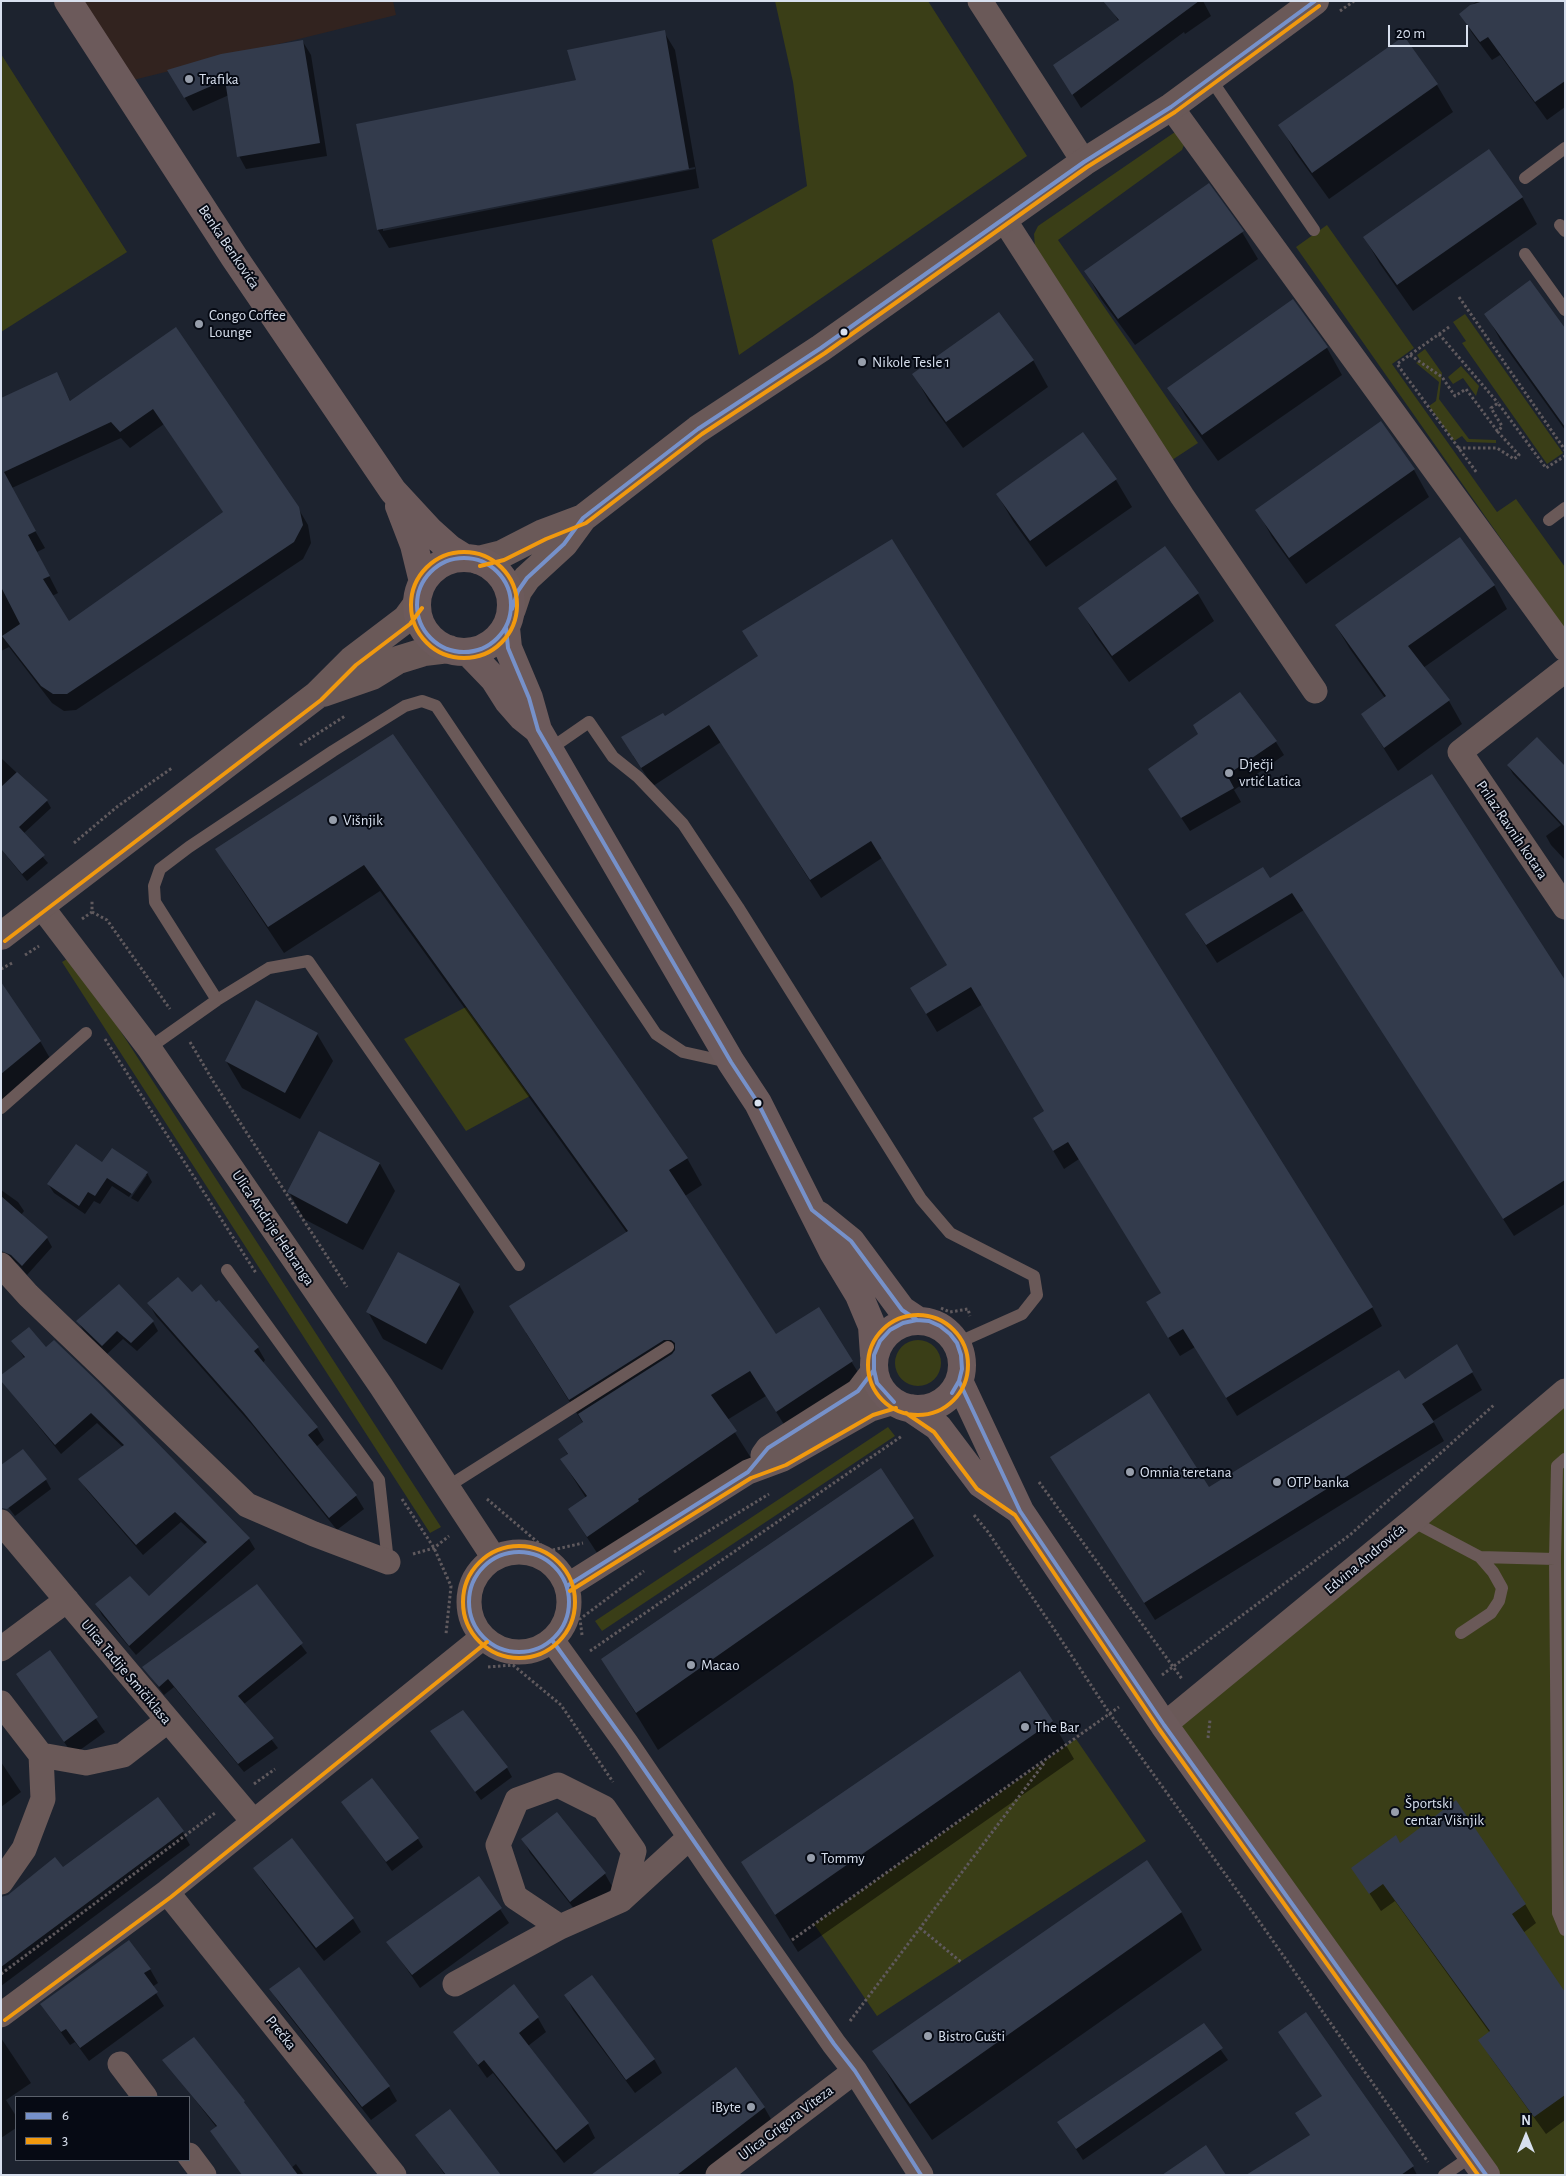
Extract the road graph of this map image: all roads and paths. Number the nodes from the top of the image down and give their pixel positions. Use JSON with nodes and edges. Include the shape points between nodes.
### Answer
{"nodes":[{"id":1,"x":68,"y":1,"type":"edge"},
{"id":2,"x":980,"y":1,"type":"edge"},
{"id":3,"x":1315,"y":1,"type":"edge"},
{"id":4,"x":1210,"y":78,"type":"junction"},
{"id":5,"x":1171,"y":107,"type":"junction"},
{"id":6,"x":1565,"y":148,"type":"edge"},
{"id":7,"x":1084,"y":162,"type":"junction"},
{"id":8,"x":1525,"y":178,"type":"dead end"},
{"id":9,"x":1003,"y":218,"type":"junction"},
{"id":10,"x":1314,"y":230,"type":"dead end"},
{"id":11,"x":1525,"y":254,"type":"dead end"},
{"id":12,"x":1459,"y":297,"type":"dead end"},
{"id":13,"x":1565,"y":310,"type":"edge"},
{"id":14,"x":1449,"y":327,"type":"dead end"},
{"id":15,"x":1439,"y":334,"type":"junction"},
{"id":16,"x":1410,"y":355,"type":"junction"},
{"id":17,"x":1498,"y":403,"type":"junction"},
{"id":18,"x":1498,"y":432,"type":"junction"},
{"id":19,"x":1458,"y":448,"type":"junction"},
{"id":20,"x":1565,"y":450,"type":"edge"},
{"id":21,"x":1565,"y":456,"type":"edge"},
{"id":22,"x":1477,"y":474,"type":"dead end"},
{"id":23,"x":393,"y":491,"type":"junction"},
{"id":24,"x":1565,"y":508,"type":"edge"},
{"id":25,"x":583,"y":518,"type":"junction"},
{"id":26,"x":1549,"y":520,"type":"dead end"},
{"id":27,"x":472,"y":559,"type":"junction"},
{"id":28,"x":420,"y":593,"type":"junction"},
{"id":29,"x":509,"y":618,"type":"junction"},
{"id":30,"x":1565,"y":649,"type":"edge"},
{"id":31,"x":459,"y":650,"type":"junction"},
{"id":32,"x":1565,"y":670,"type":"edge"},
{"id":33,"x":1314,"y":691,"type":"dead end"},
{"id":34,"x":317,"y":695,"type":"junction"},
{"id":35,"x":544,"y":740,"type":"junction"},
{"id":36,"x":40,"y":906,"type":"junction"},
{"id":37,"x":1565,"y":907,"type":"edge"},
{"id":38,"x":92,"y":912,"type":"dead end"},
{"id":39,"x":61,"y":933,"type":"junction"},
{"id":40,"x":1,"y":936,"type":"edge"},
{"id":41,"x":24,"y":956,"type":"dead end"},
{"id":42,"x":16,"y":960,"type":"dead end"},
{"id":43,"x":1,"y":969,"type":"edge"},
{"id":44,"x":217,"y":1000,"type":"junction"},
{"id":45,"x":181,"y":1026,"type":"junction"},
{"id":46,"x":86,"y":1033,"type":"dead end"},
{"id":47,"x":149,"y":1048,"type":"junction"},
{"id":48,"x":731,"y":1062,"type":"junction"},
{"id":49,"x":1,"y":1108,"type":"edge"},
{"id":50,"x":812,"y":1210,"type":"junction"},
{"id":51,"x":1,"y":1265,"type":"edge"},
{"id":52,"x":519,"y":1265,"type":"dead end"},
{"id":53,"x":226,"y":1270,"type":"dead end"},
{"id":54,"x":349,"y":1290,"type":"dead end"},
{"id":55,"x":968,"y":1310,"type":"dead end"},
{"id":56,"x":917,"y":1320,"type":"junction"},
{"id":57,"x":967,"y":1338,"type":"junction"},
{"id":58,"x":668,"y":1347,"type":"dead end"},
{"id":59,"x":874,"y":1362,"type":"junction"},
{"id":60,"x":959,"y":1381,"type":"junction"},
{"id":61,"x":1565,"y":1391,"type":"edge"},
{"id":62,"x":1495,"y":1404,"type":"dead end"},
{"id":63,"x":901,"y":1413,"type":"junction"},
{"id":64,"x":904,"y":1434,"type":"junction"},
{"id":65,"x":909,"y":1438,"type":"dead end"},
{"id":66,"x":1565,"y":1459,"type":"edge"},
{"id":67,"x":748,"y":1472,"type":"junction"},
{"id":68,"x":1039,"y":1482,"type":"dead end"},
{"id":69,"x":447,"y":1487,"type":"junction"},
{"id":70,"x":772,"y":1492,"type":"dead end"},
{"id":71,"x":479,"y":1499,"type":"dead end"},
{"id":72,"x":970,"y":1510,"type":"dead end"},
{"id":73,"x":1020,"y":1511,"type":"junction"},
{"id":74,"x":1412,"y":1521,"type":"junction"},
{"id":75,"x":1,"y":1522,"type":"edge"},
{"id":76,"x":584,"y":1543,"type":"dead end"},
{"id":77,"x":434,"y":1548,"type":"dead end"},
{"id":78,"x":670,"y":1555,"type":"dead end"},
{"id":79,"x":1480,"y":1557,"type":"junction"},
{"id":80,"x":494,"y":1558,"type":"junction"},
{"id":81,"x":1555,"y":1559,"type":"junction"},
{"id":82,"x":388,"y":1562,"type":"joint"},
{"id":83,"x":645,"y":1570,"type":"dead end"},
{"id":84,"x":567,"y":1586,"type":"junction"},
{"id":85,"x":67,"y":1600,"type":"junction"},
{"id":86,"x":1461,"y":1633,"type":"dead end"},
{"id":87,"x":446,"y":1635,"type":"dead end"},
{"id":88,"x":483,"y":1637,"type":"junction"},
{"id":89,"x":583,"y":1637,"type":"dead end"},
{"id":90,"x":552,"y":1640,"type":"junction"},
{"id":91,"x":1,"y":1649,"type":"edge"},
{"id":92,"x":585,"y":1654,"type":"dead end"},
{"id":93,"x":485,"y":1667,"type":"dead end"},
{"id":94,"x":1173,"y":1667,"type":"junction"},
{"id":95,"x":1141,"y":1691,"type":"junction"},
{"id":96,"x":1,"y":1703,"type":"edge"},
{"id":97,"x":1110,"y":1714,"type":"junction"},
{"id":98,"x":167,"y":1721,"type":"junction"},
{"id":99,"x":1164,"y":1725,"type":"junction"},
{"id":100,"x":40,"y":1755,"type":"junction"},
{"id":101,"x":1048,"y":1758,"type":"junction"},
{"id":102,"x":276,"y":1767,"type":"dead end"},
{"id":103,"x":616,"y":1786,"type":"dead end"},
{"id":104,"x":233,"y":1799,"type":"junction"},
{"id":105,"x":252,"y":1821,"type":"junction"},
{"id":106,"x":690,"y":1836,"type":"junction"},
{"id":107,"x":1,"y":1882,"type":"edge"},
{"id":108,"x":167,"y":1892,"type":"junction"},
{"id":109,"x":621,"y":1900,"type":"junction"},
{"id":110,"x":560,"y":1927,"type":"junction"},
{"id":111,"x":920,"y":1928,"type":"junction"},
{"id":112,"x":1565,"y":1930,"type":"edge"},
{"id":113,"x":772,"y":1955,"type":"junction"},
{"id":114,"x":961,"y":1962,"type":"dead end"},
{"id":115,"x":1,"y":1974,"type":"edge"},
{"id":116,"x":455,"y":1984,"type":"dead end"},
{"id":117,"x":1,"y":2015,"type":"edge"},
{"id":118,"x":834,"y":2044,"type":"junction"},
{"id":119,"x":120,"y":2064,"type":"dead end"},
{"id":120,"x":855,"y":2071,"type":"junction"},
{"id":121,"x":144,"y":2096,"type":"edge"},
{"id":122,"x":190,"y":2156,"type":"edge"},
{"id":123,"x":1479,"y":2165,"type":"edge"},
{"id":124,"x":1432,"y":2167,"type":"dead end"},
{"id":125,"x":204,"y":2175,"type":"edge"},
{"id":126,"x":394,"y":2175,"type":"edge"},
{"id":127,"x":718,"y":2175,"type":"edge"},
{"id":128,"x":921,"y":2175,"type":"edge"},
{"id":129,"x":1444,"y":2175,"type":"edge"}],
"edges":[{"from":1,"to":23,"type":"main road","name":"Benka Benkovića","via":[[234,257]]},
{"from":2,"to":7,"type":"street"},
{"from":3,"to":4,"type":"street"},
{"from":4,"to":5,"type":"street"},
{"from":4,"to":10,"type":"lane"},
{"from":5,"to":7,"type":"street"},
{"from":5,"to":30,"type":"street"},
{"from":6,"to":8,"type":"lane"},
{"from":7,"to":9,"type":"street"},
{"from":9,"to":25,"type":"street","via":[[821,348],[698,429]]},
{"from":9,"to":33,"type":"street","via":[[1182,496]]},
{"from":11,"to":13,"type":"lane"},
{"from":12,"to":20,"type":"path"},
{"from":14,"to":15,"type":"path"},
{"from":15,"to":16,"type":"path"},
{"from":15,"to":17,"type":"path"},
{"from":16,"to":18,"type":"path","via":[[1442,377],[1455,396],[1466,389]]},
{"from":16,"to":19,"type":"path","via":[[1397,364]]},
{"from":17,"to":18,"type":"path","via":[[1491,408],[1502,426]]},
{"from":17,"to":21,"type":"path","via":[[1546,468]]},
{"from":18,"to":19,"type":"path","via":[[1519,455],[1514,459],[1497,448]]},
{"from":19,"to":22,"type":"path"},
{"from":23,"to":27,"type":"main road","name":"Benka Benkovića","via":[[449,548]]},
{"from":23,"to":28,"type":"main road","name":"Benka Benkovića","via":[[414,545]]},
{"from":24,"to":26,"type":"lane"},
{"from":25,"to":27,"type":"street","via":[[543,533],[502,554]]},
{"from":25,"to":29,"type":"street","via":[[564,544],[527,578],[518,591]]},
{"from":27,"to":28,"type":"main road","via":[[444,562],[432,570]]},
{"from":27,"to":29,"type":"main road","via":[[493,567],[504,578],[509,589]]},
{"from":28,"to":31,"type":"main road","via":[[420,619],[426,632],[436,642]]},
{"from":28,"to":34,"type":"street","via":[[406,619],[352,660]]},
{"from":29,"to":31,"type":"main road","via":[[496,639],[484,647]]},
{"from":29,"to":35,"type":"main road","via":[[508,648]]},
{"from":31,"to":34,"type":"street","via":[[424,652],[398,660],[372,676]]},
{"from":31,"to":35,"type":"main road","via":[[494,679],[508,701]]},
{"from":32,"to":37,"type":"street","name":"Prilaz Ravnih kotara","via":[[1460,752]]},
{"from":34,"to":36,"type":"street"},
{"from":35,"to":48,"type":"main road"},
{"from":35,"to":57,"type":"lane","via":[[589,722],[613,757],[638,777],[684,824],[921,1199],[950,1233],[1034,1276],[1037,1295],[1022,1314]]},
{"from":36,"to":39,"type":"street","name":"Ulica Andrije Hebranga"},
{"from":36,"to":40,"type":"street"},
{"from":38,"to":45,"type":"path","via":[[107,920]]},
{"from":39,"to":41,"type":"path"},
{"from":39,"to":47,"type":"street","name":"Ulica Andrije Hebranga"},
{"from":42,"to":43,"type":"path"},
{"from":44,"to":45,"type":"lane"},
{"from":44,"to":48,"type":"lane","via":[[155,902],[154,886],[160,869],[333,751],[405,706],[422,700],[436,706],[656,1034],[684,1052]]},
{"from":44,"to":52,"type":"lane","via":[[268,968],[308,961]]},
{"from":45,"to":47,"type":"lane"},
{"from":45,"to":54,"type":"path","via":[[213,1081]]},
{"from":46,"to":49,"type":"lane"},
{"from":47,"to":69,"type":"street","name":"Ulica Andrije Hebranga"},
{"from":48,"to":50,"type":"main road","via":[[758,1103]]},
{"from":50,"to":56,"type":"main road","via":[[851,1241],[902,1310]]},
{"from":50,"to":59,"type":"main road","via":[[859,1295],[872,1326]]},
{"from":51,"to":82,"type":"street","via":[[28,1295],[247,1505]]},
{"from":53,"to":82,"type":"lane","via":[[380,1480]]},
{"from":55,"to":57,"type":"path"},
{"from":56,"to":57,"type":"main road"},
{"from":56,"to":59,"type":"main road","via":[[890,1330],[880,1341]]},
{"from":57,"to":60,"type":"main road","via":[[961,1355]]},
{"from":58,"to":69,"type":"lane"},
{"from":59,"to":63,"type":"main road","via":[[878,1383]]},
{"from":59,"to":67,"type":"street","via":[[858,1391],[768,1448]]},
{"from":60,"to":63,"type":"main road","via":[[952,1393],[935,1405]]},
{"from":60,"to":73,"type":"main road"},
{"from":61,"to":74,"type":"street","name":"Edvina Androvića"},
{"from":62,"to":94,"type":"path","via":[[1351,1534]]},
{"from":63,"to":64,"type":"path"},
{"from":63,"to":67,"type":"street","via":[[871,1409],[783,1459]]},
{"from":63,"to":73,"type":"main road","via":[[938,1427],[981,1484]]},
{"from":64,"to":65,"type":"path"},
{"from":64,"to":92,"type":"path"},
{"from":66,"to":81,"type":"lane","via":[[1557,1466]]},
{"from":67,"to":84,"type":"street"},
{"from":68,"to":94,"type":"path"},
{"from":69,"to":80,"type":"street","name":"Ulica Andrije Hebranga"},
{"from":70,"to":78,"type":"path"},
{"from":71,"to":76,"type":"path","via":[[489,1499],[548,1551]]},
{"from":72,"to":97,"type":"path"},
{"from":73,"to":95,"type":"main road"},
{"from":74,"to":79,"type":"lane"},
{"from":74,"to":99,"type":"street","name":"Edvina Androvića"},
{"from":75,"to":85,"type":"street","name":"Ulica Tadije Smičiklasa"},
{"from":77,"to":87,"type":"path","via":[[451,1586]]},
{"from":79,"to":81,"type":"lane"},
{"from":79,"to":86,"type":"lane","via":[[1494,1572],[1502,1588],[1499,1601],[1491,1613]]},
{"from":80,"to":84,"type":"street","via":[[522,1552],[537,1555],[550,1562]]},
{"from":80,"to":88,"type":"street","via":[[482,1568],[469,1595],[469,1610]]},
{"from":81,"to":112,"type":"lane","via":[[1558,1913]]},
{"from":83,"to":89,"type":"path","via":[[580,1619]]},
{"from":84,"to":90,"type":"street","via":[[567,1615]]},
{"from":85,"to":91,"type":"street"},
{"from":85,"to":98,"type":"street","name":"Ulica Tadije Smičiklasa"},
{"from":88,"to":90,"type":"street","via":[[509,1651],[524,1651]]},
{"from":88,"to":105,"type":"street"},
{"from":90,"to":106,"type":"street"},
{"from":93,"to":103,"type":"path","via":[[513,1665],[561,1705]]},
{"from":94,"to":95,"type":"path"},
{"from":95,"to":97,"type":"path"},
{"from":95,"to":99,"type":"main road"},
{"from":96,"to":100,"type":"street"},
{"from":97,"to":101,"type":"path"},
{"from":97,"to":124,"type":"path"},
{"from":98,"to":100,"type":"street","via":[[123,1755],[86,1763]]},
{"from":98,"to":104,"type":"street","name":"Ulica Tadije Smičiklasa"},
{"from":99,"to":123,"type":"main road"},
{"from":100,"to":107,"type":"street","via":[[43,1799],[24,1848]]},
{"from":101,"to":111,"type":"path"},
{"from":101,"to":113,"type":"path"},
{"from":102,"to":104,"type":"path"},
{"from":104,"to":105,"type":"street","name":"Ulica Tadije Smičiklasa"},
{"from":104,"to":115,"type":"path"},
{"from":105,"to":108,"type":"street"},
{"from":106,"to":109,"type":"street"},
{"from":106,"to":113,"type":"street"},
{"from":108,"to":117,"type":"street"},
{"from":108,"to":126,"type":"street","name":"Prečka"},
{"from":109,"to":110,"type":"street"},
{"from":109,"to":110,"type":"street","via":[[634,1851],[604,1808],[558,1785],[517,1800],[498,1845],[501,1854],[516,1897]]},
{"from":110,"to":116,"type":"street"},
{"from":111,"to":114,"type":"path"},
{"from":111,"to":118,"type":"path"},
{"from":113,"to":118,"type":"street"},
{"from":118,"to":120,"type":"street"},
{"from":119,"to":121,"type":"street"},
{"from":120,"to":127,"type":"street","name":"Ulica Grigora Viteza"},
{"from":120,"to":128,"type":"street"},
{"from":122,"to":125,"type":"street"},
{"from":123,"to":129,"type":"lane"}]}
